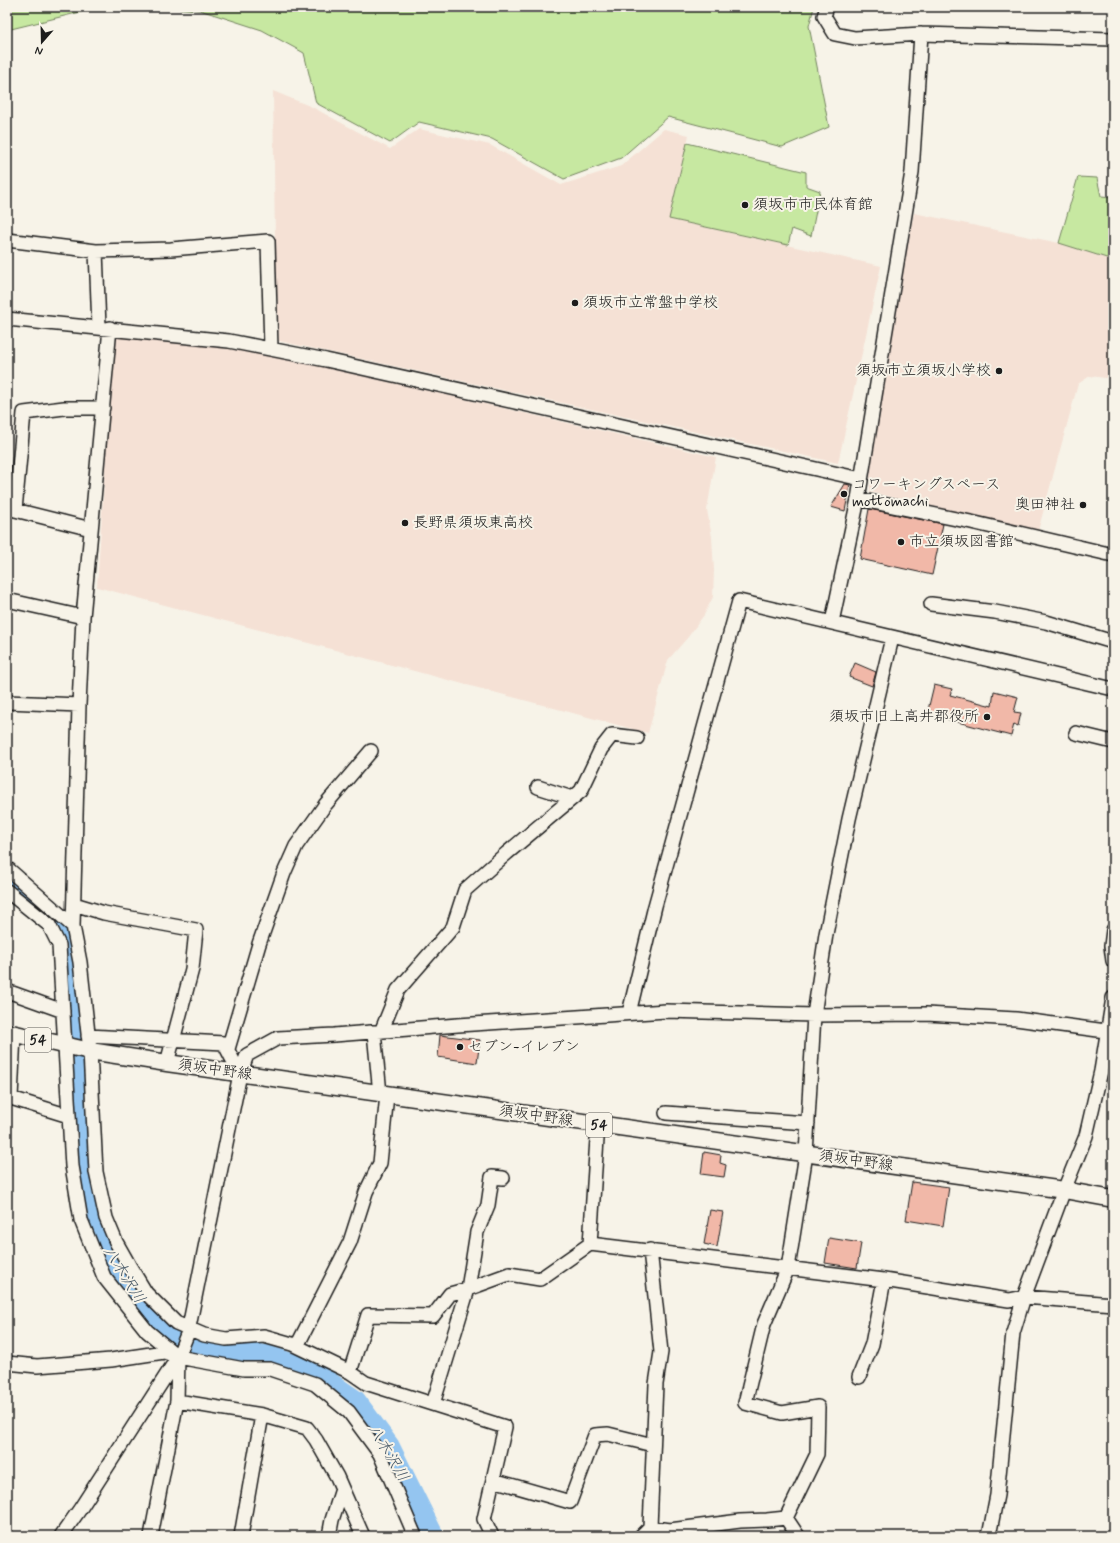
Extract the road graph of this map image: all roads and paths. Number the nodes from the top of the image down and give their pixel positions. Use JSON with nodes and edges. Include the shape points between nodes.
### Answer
{"nodes":[{"id":1,"x":827,"y":7,"type":"edge"},
{"id":2,"x":921,"y":34,"type":"junction"},
{"id":3,"x":1113,"y":38,"type":"edge"},
{"id":4,"x":7,"y":240,"type":"edge"},
{"id":5,"x":96,"y":251,"type":"junction"},
{"id":6,"x":7,"y":319,"type":"edge"},
{"id":7,"x":105,"y":328,"type":"junction"},
{"id":8,"x":271,"y":349,"type":"junction"},
{"id":9,"x":103,"y":408,"type":"junction"},
{"id":10,"x":861,"y":479,"type":"junction"},
{"id":11,"x":858,"y":499,"type":"junction"},
{"id":12,"x":11,"y":509,"type":"edge"},
{"id":13,"x":91,"y":529,"type":"junction"},
{"id":14,"x":1113,"y":555,"type":"edge"},
{"id":15,"x":7,"y":600,"type":"edge"},
{"id":16,"x":931,"y":604,"type":"dead end"},
{"id":17,"x":83,"y":617,"type":"junction"},
{"id":18,"x":832,"y":622,"type":"junction"},
{"id":19,"x":892,"y":638,"type":"junction"},
{"id":20,"x":1113,"y":642,"type":"edge"},
{"id":21,"x":1113,"y":689,"type":"edge"},
{"id":22,"x":7,"y":702,"type":"edge"},
{"id":23,"x":79,"y":705,"type":"junction"},
{"id":24,"x":1076,"y":734,"type":"dead end"},
{"id":25,"x":637,"y":738,"type":"dead end"},
{"id":26,"x":1113,"y":742,"type":"edge"},
{"id":27,"x":371,"y":751,"type":"dead end"},
{"id":28,"x":538,"y":787,"type":"dead end"},
{"id":29,"x":572,"y":798,"type":"junction"},
{"id":30,"x":7,"y":868,"type":"edge"},
{"id":31,"x":7,"y":891,"type":"edge"},
{"id":32,"x":74,"y":904,"type":"junction"},
{"id":33,"x":73,"y":926,"type":"junction"},
{"id":34,"x":1113,"y":930,"type":"edge"},
{"id":35,"x":1113,"y":961,"type":"edge"},
{"id":36,"x":7,"y":991,"type":"edge"},
{"id":37,"x":1113,"y":998,"type":"edge"},
{"id":38,"x":63,"y":1011,"type":"junction"},
{"id":39,"x":629,"y":1012,"type":"junction"},
{"id":40,"x":814,"y":1015,"type":"junction"},
{"id":41,"x":378,"y":1032,"type":"junction"},
{"id":42,"x":1110,"y":1032,"type":"edge"},
{"id":43,"x":10,"y":1033,"type":"edge"},
{"id":44,"x":173,"y":1041,"type":"junction"},
{"id":45,"x":67,"y":1046,"type":"junction"},
{"id":46,"x":88,"y":1046,"type":"junction"},
{"id":47,"x":228,"y":1049,"type":"junction"},
{"id":48,"x":168,"y":1063,"type":"junction"},
{"id":49,"x":240,"y":1074,"type":"junction"},
{"id":50,"x":384,"y":1094,"type":"junction"},
{"id":51,"x":9,"y":1098,"type":"edge"},
{"id":52,"x":666,"y":1114,"type":"dead end"},
{"id":53,"x":69,"y":1116,"type":"junction"},
{"id":54,"x":808,"y":1123,"type":"junction"},
{"id":55,"x":598,"y":1124,"type":"junction"},
{"id":56,"x":806,"y":1154,"type":"junction"},
{"id":57,"x":503,"y":1178,"type":"dead end"},
{"id":58,"x":1064,"y":1190,"type":"junction"},
{"id":59,"x":1113,"y":1200,"type":"edge"},
{"id":60,"x":590,"y":1244,"type":"junction"},
{"id":61,"x":650,"y":1250,"type":"junction"},
{"id":62,"x":788,"y":1268,"type":"junction"},
{"id":63,"x":884,"y":1280,"type":"junction"},
{"id":64,"x":468,"y":1289,"type":"junction"},
{"id":65,"x":1024,"y":1297,"type":"junction"},
{"id":66,"x":1113,"y":1304,"type":"edge"},
{"id":67,"x":188,"y":1330,"type":"junction"},
{"id":68,"x":297,"y":1346,"type":"junction"},
{"id":69,"x":179,"y":1354,"type":"junction"},
{"id":70,"x":7,"y":1363,"type":"edge"},
{"id":71,"x":350,"y":1372,"type":"junction"},
{"id":72,"x":859,"y":1377,"type":"dead end"},
{"id":73,"x":177,"y":1401,"type":"junction"},
{"id":74,"x":434,"y":1404,"type":"junction"},
{"id":75,"x":262,"y":1415,"type":"junction"},
{"id":76,"x":653,"y":1445,"type":"junction"},
{"id":77,"x":493,"y":1480,"type":"junction"},
{"id":78,"x":342,"y":1488,"type":"junction"},
{"id":79,"x":786,"y":1518,"type":"junction"},
{"id":80,"x":645,"y":1532,"type":"edge"},
{"id":81,"x":61,"y":1536,"type":"edge"},
{"id":82,"x":151,"y":1536,"type":"edge"},
{"id":83,"x":241,"y":1536,"type":"edge"},
{"id":84,"x":329,"y":1536,"type":"edge"},
{"id":85,"x":363,"y":1536,"type":"edge"},
{"id":86,"x":415,"y":1536,"type":"edge"},
{"id":87,"x":492,"y":1536,"type":"edge"},
{"id":88,"x":798,"y":1536,"type":"edge"},
{"id":89,"x":989,"y":1536,"type":"edge"}],
"edges":[{"from":1,"to":2,"type":"street","via":[[824,16],[835,34],[855,38]]},
{"from":2,"to":3,"type":"street"},
{"from":2,"to":10,"type":"street","via":[[912,172]]},
{"from":4,"to":5,"type":"street"},
{"from":5,"to":7,"type":"street"},
{"from":5,"to":8,"type":"street","via":[[268,242]]},
{"from":6,"to":7,"type":"street"},
{"from":7,"to":8,"type":"street","via":[[229,340]]},
{"from":7,"to":9,"type":"street"},
{"from":8,"to":10,"type":"street"},
{"from":9,"to":12,"type":"street","via":[[64,408],[24,413]]},
{"from":9,"to":13,"type":"street"},
{"from":10,"to":11,"type":"street"},
{"from":11,"to":14,"type":"street"},
{"from":11,"to":18,"type":"street"},
{"from":12,"to":13,"type":"street"},
{"from":13,"to":17,"type":"street"},
{"from":15,"to":17,"type":"street"},
{"from":16,"to":20,"type":"street","via":[[1046,622]]},
{"from":17,"to":23,"type":"street"},
{"from":18,"to":19,"type":"street"},
{"from":18,"to":39,"type":"street","via":[[739,601],[655,906]]},
{"from":19,"to":21,"type":"street"},
{"from":19,"to":40,"type":"street","via":[[849,819],[826,934]]},
{"from":22,"to":23,"type":"street"},
{"from":23,"to":32,"type":"street"},
{"from":24,"to":26,"type":"street"},
{"from":25,"to":29,"type":"street","via":[[612,735],[601,749],[581,791]]},
{"from":27,"to":47,"type":"street","via":[[325,805],[296,846],[259,944]]},
{"from":28,"to":29,"type":"street"},
{"from":29,"to":41,"type":"street","via":[[465,890],[452,927],[398,990]]},
{"from":30,"to":33,"type":"street"},
{"from":31,"to":38,"type":"street","via":[[49,925],[59,945]]},
{"from":32,"to":33,"type":"street"},
{"from":32,"to":44,"type":"street","via":[[104,913],[196,930],[192,969]]},
{"from":33,"to":46,"type":"street","via":[[80,962]]},
{"from":34,"to":35,"type":"street"},
{"from":36,"to":38,"type":"street"},
{"from":37,"to":42,"type":"street"},
{"from":38,"to":45,"type":"street"},
{"from":39,"to":40,"type":"street"},
{"from":39,"to":41,"type":"street"},
{"from":40,"to":42,"type":"street","via":[[934,1014],[1016,1019]]},
{"from":40,"to":54,"type":"street"},
{"from":41,"to":49,"type":"street","via":[[278,1038],[247,1055]]},
{"from":41,"to":50,"type":"street"},
{"from":42,"to":58,"type":"street","via":[[1086,1136]]},
{"from":43,"to":45,"type":"main road","name":"須坂中野線","number":"54"},
{"from":43,"to":51,"type":"street"},
{"from":44,"to":46,"type":"street"},
{"from":44,"to":47,"type":"street","via":[[224,1043]]},
{"from":44,"to":48,"type":"street"},
{"from":45,"to":46,"type":"main road","name":"須坂中野線","number":"54"},
{"from":45,"to":53,"type":"street"},
{"from":46,"to":48,"type":"main road","name":"須坂中野線","number":"54"},
{"from":46,"to":67,"type":"street","via":[[96,1172],[106,1218],[128,1265],[146,1293],[176,1323]]},
{"from":47,"to":49,"type":"street"},
{"from":48,"to":49,"type":"main road","name":"須坂中野線","number":"54"},
{"from":49,"to":50,"type":"main road","name":"須坂中野線","number":"54"},
{"from":49,"to":67,"type":"street"},
{"from":50,"to":55,"type":"main road","name":"須坂中野線","number":"54"},
{"from":50,"to":68,"type":"street","via":[[380,1163],[366,1192],[350,1242]]},
{"from":51,"to":53,"type":"street"},
{"from":52,"to":54,"type":"street"},
{"from":53,"to":69,"type":"street","via":[[72,1166],[81,1220],[104,1277],[147,1331]]},
{"from":54,"to":56,"type":"street"},
{"from":55,"to":56,"type":"main road","name":"須坂中野線","number":"54"},
{"from":55,"to":60,"type":"street"},
{"from":56,"to":58,"type":"main road","name":"須坂中野線","number":"54"},
{"from":56,"to":62,"type":"street"},
{"from":57,"to":64,"type":"street","via":[[492,1177],[488,1205],[477,1232]]},
{"from":58,"to":59,"type":"main road","name":"須坂中野線","number":"54"},
{"from":58,"to":65,"type":"street"},
{"from":60,"to":61,"type":"street"},
{"from":60,"to":64,"type":"street","via":[[540,1279],[509,1274]]},
{"from":61,"to":62,"type":"street"},
{"from":61,"to":76,"type":"street","via":[[661,1352],[656,1384]]},
{"from":62,"to":63,"type":"street"},
{"from":62,"to":79,"type":"street","via":[[764,1324],[745,1403],[782,1413],[818,1407],[817,1454]]},
{"from":63,"to":65,"type":"street","via":[[1009,1300]]},
{"from":63,"to":72,"type":"street","via":[[872,1344]]},
{"from":64,"to":71,"type":"street","via":[[450,1294],[433,1316],[368,1315]]},
{"from":64,"to":74,"type":"street"},
{"from":65,"to":66,"type":"street"},
{"from":65,"to":89,"type":"street","via":[[1014,1334],[997,1495]]},
{"from":67,"to":68,"type":"street","via":[[226,1339],[264,1336]]},
{"from":67,"to":69,"type":"street"},
{"from":68,"to":71,"type":"street"},
{"from":69,"to":70,"type":"street","via":[[164,1352],[111,1360],[38,1366]]},
{"from":69,"to":73,"type":"street"},
{"from":69,"to":81,"type":"street"},
{"from":69,"to":86,"type":"street","via":[[244,1369],[270,1369],[315,1384],[349,1412],[380,1454]]},
{"from":71,"to":74,"type":"street","via":[[366,1383]]},
{"from":73,"to":75,"type":"street"},
{"from":73,"to":82,"type":"street"},
{"from":74,"to":77,"type":"street","via":[[505,1427]]},
{"from":75,"to":78,"type":"street","via":[[307,1428]]},
{"from":75,"to":83,"type":"street"},
{"from":76,"to":77,"type":"street","via":[[608,1434],[595,1435],[570,1502]]},
{"from":76,"to":80,"type":"street"},
{"from":77,"to":87,"type":"street","via":[[484,1519]]},
{"from":78,"to":84,"type":"street"},
{"from":78,"to":85,"type":"street"},
{"from":79,"to":80,"type":"street"},
{"from":79,"to":88,"type":"street"}]}
